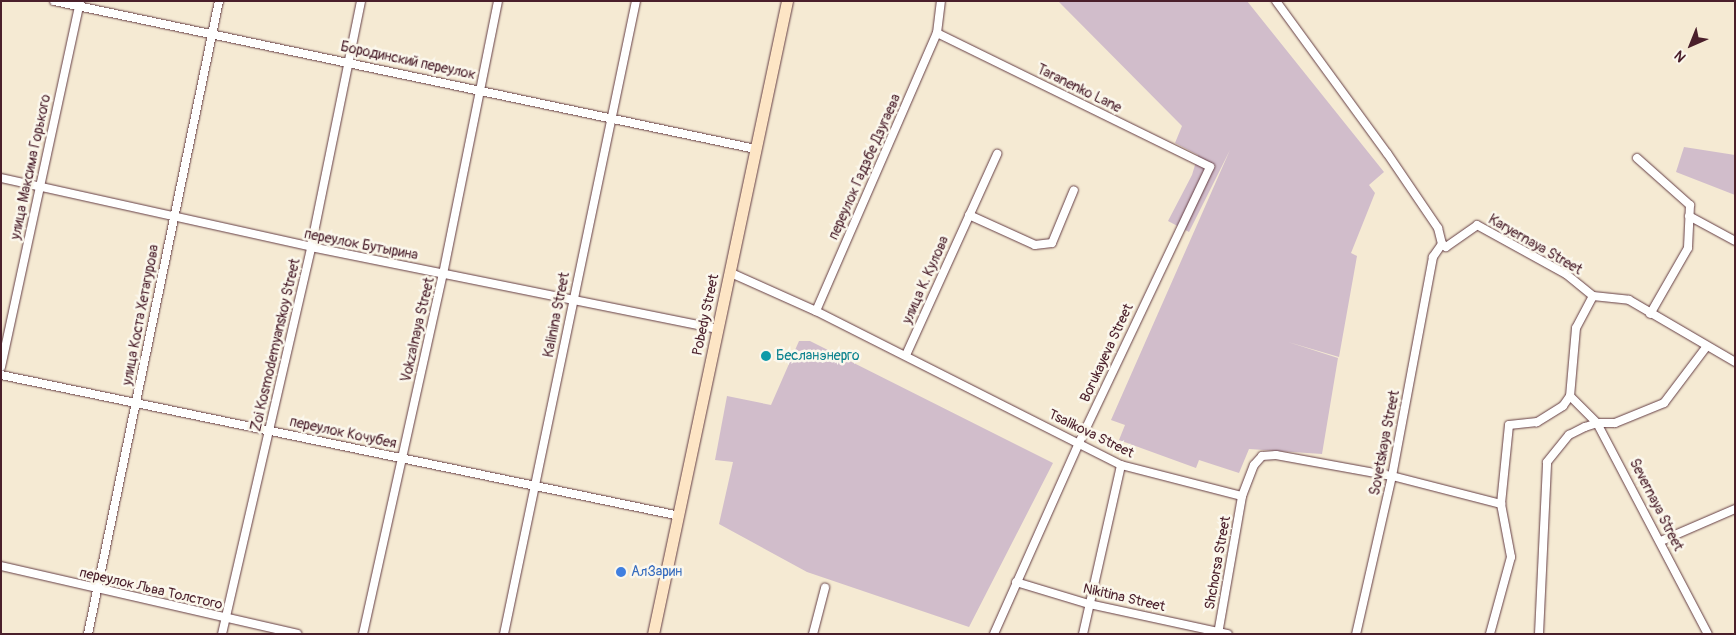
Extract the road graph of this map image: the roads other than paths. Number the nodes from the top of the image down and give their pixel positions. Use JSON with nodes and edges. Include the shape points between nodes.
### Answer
{"nodes":[{"id":1,"x":54,"y":1,"type":"edge"},
{"id":2,"x":219,"y":1,"type":"edge"},
{"id":3,"x":361,"y":1,"type":"edge"},
{"id":4,"x":498,"y":1,"type":"edge"},
{"id":5,"x":636,"y":1,"type":"edge"},
{"id":6,"x":787,"y":1,"type":"edge"},
{"id":7,"x":941,"y":1,"type":"edge"},
{"id":8,"x":1276,"y":1,"type":"edge"},
{"id":9,"x":80,"y":4,"type":"edge"},
{"id":10,"x":212,"y":33,"type":"junction"},
{"id":11,"x":937,"y":33,"type":"junction"},
{"id":12,"x":346,"y":61,"type":"junction"},
{"id":13,"x":480,"y":89,"type":"junction"},
{"id":14,"x":609,"y":118,"type":"junction"},
{"id":15,"x":756,"y":149,"type":"junction"},
{"id":16,"x":997,"y":154,"type":"dead end"},
{"id":17,"x":1637,"y":158,"type":"dead end"},
{"id":18,"x":1210,"y":167,"type":"joint"},
{"id":19,"x":1,"y":178,"type":"edge"},
{"id":20,"x":38,"y":187,"type":"junction"},
{"id":21,"x":1074,"y":190,"type":"dead end"},
{"id":22,"x":970,"y":215,"type":"junction"},
{"id":23,"x":1689,"y":216,"type":"junction"},
{"id":24,"x":173,"y":218,"type":"junction"},
{"id":25,"x":1735,"y":241,"type":"edge"},
{"id":26,"x":1442,"y":244,"type":"junction"},
{"id":27,"x":310,"y":248,"type":"junction"},
{"id":28,"x":731,"y":273,"type":"junction"},
{"id":29,"x":443,"y":274,"type":"junction"},
{"id":30,"x":1593,"y":296,"type":"junction"},
{"id":31,"x":572,"y":299,"type":"junction"},
{"id":32,"x":816,"y":311,"type":"junction"},
{"id":33,"x":1650,"y":314,"type":"junction"},
{"id":34,"x":718,"y":329,"type":"junction"},
{"id":35,"x":1707,"y":346,"type":"junction"},
{"id":36,"x":906,"y":355,"type":"junction"},
{"id":37,"x":1735,"y":362,"type":"edge"},
{"id":38,"x":1,"y":367,"type":"edge"},
{"id":39,"x":1,"y":375,"type":"edge"},
{"id":40,"x":1570,"y":396,"type":"junction"},
{"id":41,"x":137,"y":404,"type":"junction"},
{"id":42,"x":1597,"y":423,"type":"junction"},
{"id":43,"x":269,"y":430,"type":"junction"},
{"id":44,"x":1079,"y":443,"type":"junction"},
{"id":45,"x":402,"y":458,"type":"junction"},
{"id":46,"x":1121,"y":465,"type":"junction"},
{"id":47,"x":1392,"y":476,"type":"junction"},
{"id":48,"x":537,"y":484,"type":"junction"},
{"id":49,"x":1242,"y":496,"type":"junction"},
{"id":50,"x":1502,"y":504,"type":"junction"},
{"id":51,"x":1735,"y":509,"type":"edge"},
{"id":52,"x":680,"y":516,"type":"junction"},
{"id":53,"x":1660,"y":541,"type":"junction"},
{"id":54,"x":1,"y":566,"type":"edge"},
{"id":55,"x":1016,"y":582,"type":"junction"},
{"id":56,"x":825,"y":588,"type":"dead end"},
{"id":57,"x":99,"y":590,"type":"junction"},
{"id":58,"x":1090,"y":604,"type":"junction"},
{"id":59,"x":226,"y":618,"type":"junction"},
{"id":60,"x":1218,"y":633,"type":"edge"},
{"id":61,"x":88,"y":634,"type":"edge"},
{"id":62,"x":222,"y":634,"type":"edge"},
{"id":63,"x":297,"y":634,"type":"edge"},
{"id":64,"x":363,"y":634,"type":"edge"},
{"id":65,"x":504,"y":634,"type":"edge"},
{"id":66,"x":653,"y":634,"type":"edge"},
{"id":67,"x":813,"y":634,"type":"edge"},
{"id":68,"x":994,"y":634,"type":"edge"},
{"id":69,"x":1083,"y":634,"type":"edge"},
{"id":70,"x":1228,"y":634,"type":"edge"},
{"id":71,"x":1356,"y":634,"type":"edge"},
{"id":72,"x":1490,"y":634,"type":"edge"},
{"id":73,"x":1539,"y":634,"type":"edge"},
{"id":74,"x":1708,"y":634,"type":"edge"}],
"edges":[{"from":1,"to":9,"type":"street","name":"Бородинский переулок"},
{"from":2,"to":10,"type":"street","name":"улица Коста Хетагурова"},
{"from":3,"to":12,"type":"street","name":"Zoi Kosmodemyanskoy Street"},
{"from":4,"to":13,"type":"street","name":"Vokzalnaya Street"},
{"from":5,"to":14,"type":"street","name":"Kalinina Street"},
{"from":6,"to":15,"type":"main road","name":"Pobedy Street"},
{"from":7,"to":11,"type":"street","name":"переулок Гадзбе Дзугаева"},
{"from":8,"to":26,"type":"street","via":[[1387,153],[1438,228]]},
{"from":9,"to":10,"type":"street","name":"Бородинский переулок"},
{"from":9,"to":20,"type":"street","name":"улица Максима Горького"},
{"from":10,"to":12,"type":"street","name":"Бородинский переулок"},
{"from":10,"to":24,"type":"street","name":"улица Коста Хетагурова"},
{"from":11,"to":18,"type":"street","name":"Taranenko Lane"},
{"from":11,"to":32,"type":"street","name":"переулок Гадзбе Дзугаева"},
{"from":12,"to":13,"type":"street","name":"Бородинский переулок"},
{"from":12,"to":27,"type":"street","name":"Zoi Kosmodemyanskoy Street"},
{"from":13,"to":14,"type":"street","name":"Бородинский переулок"},
{"from":13,"to":29,"type":"street","name":"Vokzalnaya Street"},
{"from":14,"to":15,"type":"street","name":"Бородинский переулок"},
{"from":14,"to":31,"type":"street","name":"Kalinina Street"},
{"from":15,"to":28,"type":"main road","name":"Pobedy Street"},
{"from":16,"to":22,"type":"street","name":"улица К. Кулова"},
{"from":17,"to":23,"type":"street","via":[[1690,205]]},
{"from":18,"to":44,"type":"street","name":"Borukayeva Street"},
{"from":19,"to":20,"type":"street","name":"переулок Бутырина"},
{"from":20,"to":24,"type":"street","name":"переулок Бутырина"},
{"from":20,"to":38,"type":"street","name":"улица Максима Горького"},
{"from":21,"to":22,"type":"street","via":[[1052,243],[1035,245]]},
{"from":22,"to":36,"type":"street","name":"улица К. Кулова"},
{"from":23,"to":25,"type":"street"},
{"from":23,"to":33,"type":"street","via":[[1688,248]]},
{"from":24,"to":27,"type":"street","name":"переулок Бутырина"},
{"from":24,"to":41,"type":"street","name":"улица Коста Хетагурова"},
{"from":26,"to":30,"type":"street","name":"Karyernaya Street","via":[[1446,247],[1477,225],[1566,274]]},
{"from":26,"to":47,"type":"street","name":"Sovetskaya Street","via":[[1433,257]]},
{"from":27,"to":29,"type":"street","name":"переулок Бутырина"},
{"from":27,"to":43,"type":"street","name":"Zoi Kosmodemyanskoy Street"},
{"from":28,"to":32,"type":"street","name":"Tsalikova Street"},
{"from":28,"to":34,"type":"main road","name":"Pobedy Street"},
{"from":29,"to":31,"type":"street","name":"переулок Бутырина"},
{"from":29,"to":45,"type":"street","name":"Vokzalnaya Street"},
{"from":30,"to":33,"type":"street","via":[[1629,300]]},
{"from":30,"to":40,"type":"street","via":[[1576,328]]},
{"from":31,"to":34,"type":"street","name":"переулок Бутырина"},
{"from":31,"to":48,"type":"street","name":"Kalinina Street"},
{"from":32,"to":36,"type":"street","name":"Tsalikova Street"},
{"from":33,"to":35,"type":"street"},
{"from":34,"to":52,"type":"main road","name":"Pobedy Street"},
{"from":35,"to":37,"type":"street"},
{"from":35,"to":42,"type":"street","via":[[1664,403],[1615,424]]},
{"from":36,"to":44,"type":"street","name":"Tsalikova Street"},
{"from":39,"to":41,"type":"street","name":"переулок Кочубея"},
{"from":40,"to":42,"type":"street","name":"Severnaya Street"},
{"from":40,"to":50,"type":"street","via":[[1563,406],[1537,422],[1509,425]]},
{"from":41,"to":43,"type":"street","name":"переулок Кочубея"},
{"from":41,"to":57,"type":"street","name":"улица Коста Хетагурова"},
{"from":42,"to":53,"type":"street","name":"Severnaya Street"},
{"from":42,"to":73,"type":"street","via":[[1569,435],[1547,462]]},
{"from":43,"to":45,"type":"street","name":"переулок Кочубея"},
{"from":43,"to":59,"type":"street","name":"Zoi Kosmodemyanskoy Street"},
{"from":44,"to":46,"type":"street","name":"Tsalikova Street"},
{"from":44,"to":55,"type":"street","name":"Borukayeva Street"},
{"from":45,"to":48,"type":"street","name":"переулок Кочубея"},
{"from":45,"to":64,"type":"street","name":"Vokzalnaya Street"},
{"from":46,"to":49,"type":"street","name":"Tsalikova Street"},
{"from":46,"to":58,"type":"street"},
{"from":47,"to":49,"type":"street","via":[[1276,455],[1262,456],[1254,465]]},
{"from":47,"to":50,"type":"street"},
{"from":47,"to":71,"type":"street","name":"Sovetskaya Street"},
{"from":48,"to":52,"type":"street","name":"переулок Кочубея"},
{"from":48,"to":65,"type":"street","name":"Kalinina Street"},
{"from":49,"to":60,"type":"street","name":"Shchorsa Street"},
{"from":50,"to":72,"type":"street","via":[[1511,557]]},
{"from":51,"to":53,"type":"street"},
{"from":52,"to":66,"type":"main road","name":"Pobedy Street"},
{"from":53,"to":74,"type":"street","name":"Severnaya Street"},
{"from":54,"to":57,"type":"street","name":"переулок Льва Толстого"},
{"from":55,"to":58,"type":"street","name":"Nikitina Street"},
{"from":55,"to":68,"type":"street","name":"Borukayeva Street"},
{"from":56,"to":67,"type":"street"},
{"from":57,"to":59,"type":"street","name":"переулок Льва Толстого"},
{"from":57,"to":61,"type":"street","name":"улица Коста Хетагурова"},
{"from":58,"to":60,"type":"street","name":"Nikitina Street"},
{"from":58,"to":69,"type":"street"},
{"from":59,"to":62,"type":"street","name":"Zoi Kosmodemyanskoy Street"},
{"from":59,"to":63,"type":"street","name":"переулок Льва Толстого"},
{"from":60,"to":70,"type":"street","name":"Nikitina Street"}]}
